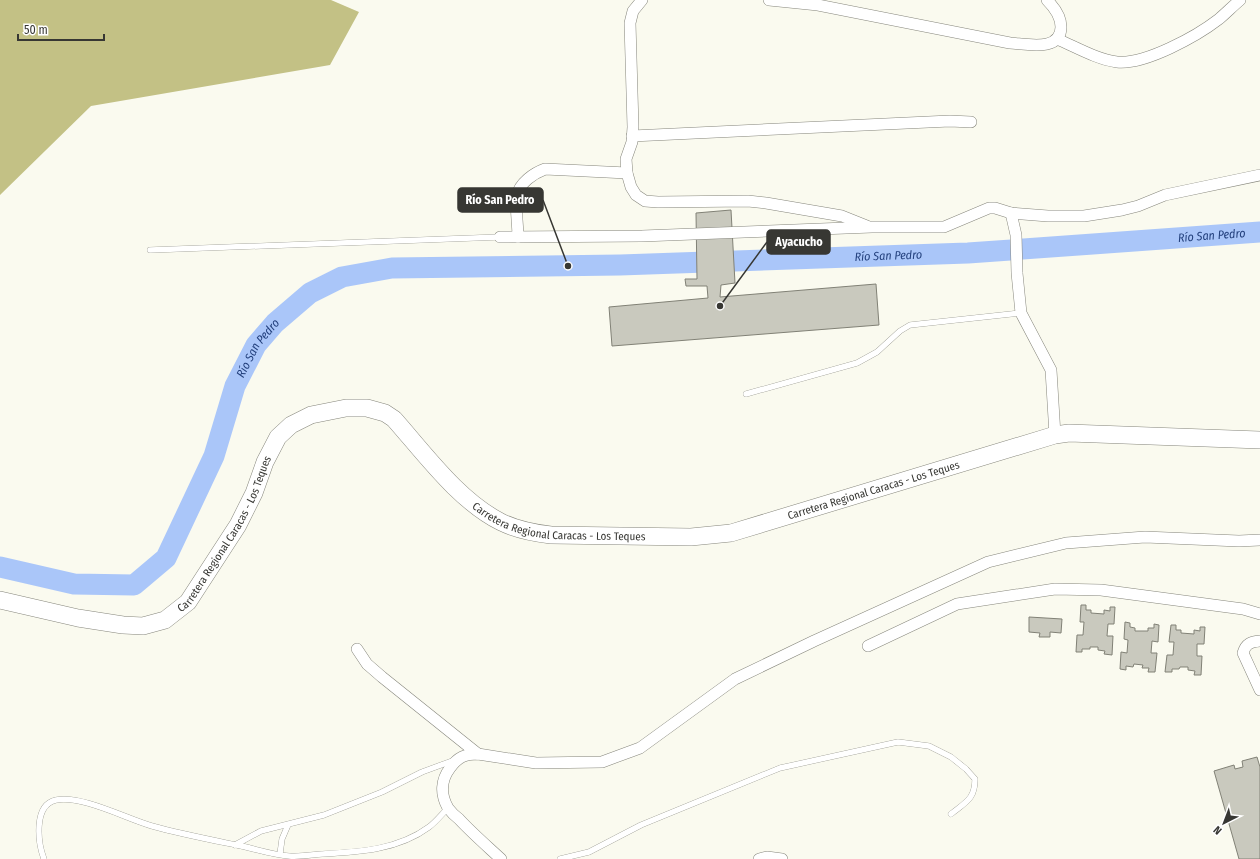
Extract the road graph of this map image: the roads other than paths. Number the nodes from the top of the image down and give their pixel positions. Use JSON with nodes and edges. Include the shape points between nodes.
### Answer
{"nodes":[{"id":1,"x":642,"y":0,"type":"edge"},
{"id":2,"x":769,"y":0,"type":"edge"},
{"id":3,"x":1047,"y":0,"type":"edge"},
{"id":4,"x":1240,"y":0,"type":"edge"},
{"id":5,"x":1058,"y":39,"type":"junction"},
{"id":6,"x":971,"y":122,"type":"dead end"},
{"id":7,"x":632,"y":136,"type":"junction"},
{"id":8,"x":627,"y":173,"type":"junction"},
{"id":9,"x":1260,"y":175,"type":"edge"},
{"id":10,"x":1011,"y":213,"type":"junction"},
{"id":11,"x":872,"y":227,"type":"junction"},
{"id":12,"x":500,"y":237,"type":"joint"},
{"id":13,"x":518,"y":237,"type":"junction"},
{"id":14,"x":150,"y":250,"type":"dead end"},
{"id":15,"x":1021,"y":313,"type":"junction"},
{"id":16,"x":746,"y":394,"type":"dead end"},
{"id":17,"x":1056,"y":435,"type":"junction"},
{"id":18,"x":1260,"y":440,"type":"edge"},
{"id":19,"x":1260,"y":540,"type":"edge"},
{"id":20,"x":0,"y":600,"type":"edge"},
{"id":21,"x":1260,"y":614,"type":"edge"},
{"id":22,"x":1260,"y":641,"type":"edge"},
{"id":23,"x":868,"y":646,"type":"dead end"},
{"id":24,"x":357,"y":649,"type":"dead end"},
{"id":25,"x":1260,"y":690,"type":"edge"},
{"id":26,"x":478,"y":754,"type":"junction"},
{"id":27,"x":456,"y":760,"type":"junction"},
{"id":28,"x":448,"y":808,"type":"junction"},
{"id":29,"x":951,"y":814,"type":"dead end"},
{"id":30,"x":288,"y":825,"type":"junction"},
{"id":31,"x":235,"y":844,"type":"junction"},
{"id":32,"x":280,"y":854,"type":"junction"},
{"id":33,"x":44,"y":859,"type":"edge"},
{"id":34,"x":502,"y":859,"type":"edge"},
{"id":35,"x":560,"y":859,"type":"edge"},
{"id":36,"x":759,"y":859,"type":"edge"},
{"id":37,"x":782,"y":859,"type":"edge"}],
"edges":[{"from":1,"to":7,"type":"street","via":[[633,12],[630,23]]},
{"from":2,"to":5,"type":"street","via":[[818,5],[1010,43],[1048,44]]},
{"from":3,"to":5,"type":"street","via":[[1057,13],[1061,24]]},
{"from":4,"to":5,"type":"street","via":[[1219,19],[1190,37],[1140,60],[1127,63],[1103,59]]},
{"from":6,"to":7,"type":"street"},
{"from":7,"to":8,"type":"street","via":[[626,159]]},
{"from":8,"to":11,"type":"street","via":[[636,195],[645,201],[760,202],[842,216]]},
{"from":8,"to":13,"type":"street","via":[[545,170],[536,172],[525,181],[517,195]]},
{"from":9,"to":10,"type":"street","via":[[1165,195],[1128,209],[1084,216]]},
{"from":10,"to":11,"type":"street","via":[[989,208],[944,226]]},
{"from":10,"to":15,"type":"street","via":[[1016,235]]},
{"from":11,"to":13,"type":"street","via":[[642,236]]},
{"from":12,"to":13,"type":"street"},
{"from":12,"to":14,"type":"lane"},
{"from":15,"to":16,"type":"lane","via":[[910,325],[877,352],[856,363]]},
{"from":15,"to":17,"type":"street","via":[[1051,370]]},
{"from":17,"to":18,"type":"main road","name":"Carretera Regional Caracas - Los Teques","via":[[1069,433]]},
{"from":17,"to":20,"type":"main road","name":"Carretera Regional Caracas - Los Teques","via":[[731,534],[691,537],[551,535],[528,532],[501,522],[473,504],[394,419],[385,413],[367,408],[346,408],[311,415],[291,425],[278,437],[238,525],[188,602],[165,620],[143,626],[123,624],[78,618]]},
{"from":19,"to":26,"type":"street","via":[[1137,537],[1066,543],[988,562],[735,679],[640,748],[602,762],[536,763]]},
{"from":21,"to":23,"type":"street","via":[[1243,609],[1101,590],[1055,589],[956,604]]},
{"from":22,"to":25,"type":"street","via":[[1250,642],[1243,653]]},
{"from":24,"to":26,"type":"street","via":[[367,664]]},
{"from":26,"to":27,"type":"street","via":[[461,756]]},
{"from":27,"to":28,"type":"street","via":[[442,782]]},
{"from":27,"to":30,"type":"lane","via":[[324,815]]},
{"from":28,"to":32,"type":"lane","via":[[425,830],[378,849],[347,853],[288,856]]},
{"from":28,"to":34,"type":"street"},
{"from":29,"to":35,"type":"lane","via":[[972,797],[975,778],[952,757],[929,746],[898,742],[780,768],[641,825],[589,852]]},
{"from":30,"to":31,"type":"lane","via":[[262,832]]},
{"from":30,"to":32,"type":"lane","via":[[282,839]]},
{"from":31,"to":32,"type":"lane"},
{"from":31,"to":33,"type":"lane","via":[[152,826],[89,804],[57,800],[46,807],[39,821],[41,852]]},
{"from":36,"to":37,"type":"street"}]}
